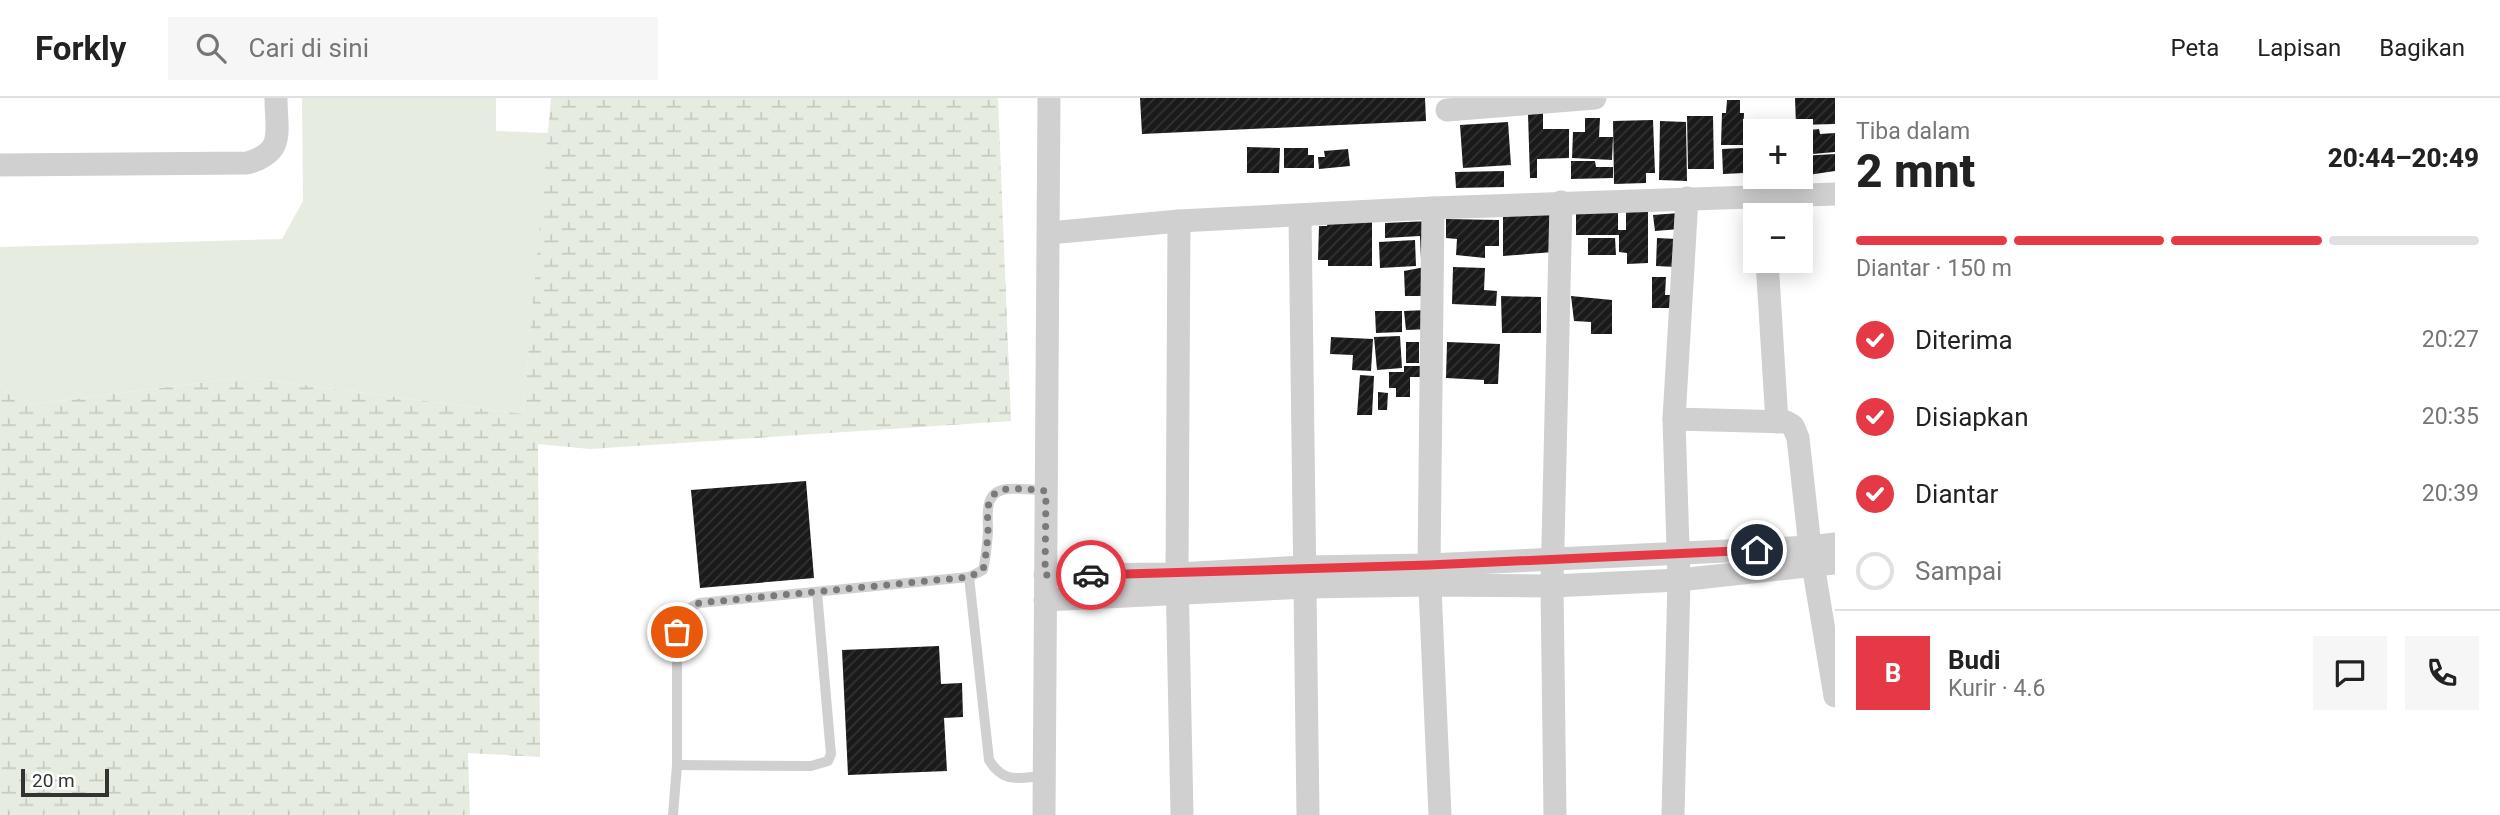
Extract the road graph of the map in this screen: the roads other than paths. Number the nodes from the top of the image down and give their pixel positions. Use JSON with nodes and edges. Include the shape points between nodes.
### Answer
{"nodes":[{"id":1,"x":276,"y":98,"type":"edge"},
{"id":2,"x":1049,"y":98,"type":"edge"},
{"id":3,"x":1595,"y":98,"type":"edge"},
{"id":4,"x":1447,"y":110,"type":"dead end"},
{"id":5,"x":0,"y":165,"type":"edge"},
{"id":6,"x":1835,"y":194,"type":"edge"},
{"id":7,"x":1687,"y":198,"type":"junction"},
{"id":8,"x":1561,"y":202,"type":"junction"},
{"id":9,"x":1781,"y":203,"type":"edge"},
{"id":10,"x":1743,"y":204,"type":"edge"},
{"id":11,"x":1433,"y":208,"type":"junction"},
{"id":12,"x":1300,"y":216,"type":"junction"},
{"id":13,"x":1179,"y":221,"type":"junction"},
{"id":14,"x":1049,"y":233,"type":"junction"},
{"id":15,"x":1768,"y":273,"type":"edge"},
{"id":16,"x":1674,"y":419,"type":"junction"},
{"id":17,"x":1777,"y":422,"type":"junction"},
{"id":18,"x":1046,"y":491,"type":"junction"},
{"id":19,"x":1835,"y":544,"type":"edge"},
{"id":20,"x":1677,"y":554,"type":"junction"},
{"id":21,"x":1819,"y":559,"type":"edge"},
{"id":22,"x":1553,"y":560,"type":"junction"},
{"id":23,"x":1045,"y":575,"type":"junction"},
{"id":24,"x":1430,"y":575,"type":"junction"},
{"id":25,"x":969,"y":577,"type":"junction"},
{"id":26,"x":1306,"y":577,"type":"junction"},
{"id":27,"x":1679,"y":580,"type":"junction"},
{"id":28,"x":1178,"y":584,"type":"junction"},
{"id":29,"x":1552,"y":586,"type":"junction"},
{"id":30,"x":817,"y":592,"type":"junction"},
{"id":31,"x":1045,"y":600,"type":"junction"},
{"id":32,"x":1835,"y":696,"type":"edge"},
{"id":33,"x":677,"y":765,"type":"junction"},
{"id":34,"x":1043,"y":776,"type":"junction"},
{"id":35,"x":673,"y":815,"type":"edge"},
{"id":36,"x":1044,"y":815,"type":"edge"},
{"id":37,"x":1182,"y":815,"type":"edge"},
{"id":38,"x":1308,"y":815,"type":"edge"},
{"id":39,"x":1440,"y":815,"type":"edge"},
{"id":40,"x":1555,"y":815,"type":"edge"},
{"id":41,"x":1673,"y":815,"type":"edge"}],
"edges":[{"from":1,"to":5,"type":"street","via":[[274,149],[263,159],[247,163]]},
{"from":2,"to":14,"type":"street"},
{"from":3,"to":4,"type":"street"},
{"from":6,"to":9,"type":"street"},
{"from":7,"to":8,"type":"street"},
{"from":7,"to":10,"type":"street"},
{"from":7,"to":16,"type":"street"},
{"from":8,"to":11,"type":"street"},
{"from":8,"to":22,"type":"street"},
{"from":11,"to":12,"type":"street"},
{"from":11,"to":24,"type":"street"},
{"from":12,"to":13,"type":"street"},
{"from":12,"to":26,"type":"street"},
{"from":13,"to":14,"type":"street"},
{"from":13,"to":28,"type":"street"},
{"from":14,"to":18,"type":"street"},
{"from":15,"to":17,"type":"street"},
{"from":16,"to":17,"type":"street"},
{"from":16,"to":20,"type":"street"},
{"from":17,"to":21,"type":"street","via":[[1790,423],[1797,433]]},
{"from":18,"to":23,"type":"street"},
{"from":18,"to":25,"type":"lane","via":[[1006,489],[995,494],[986,511],[983,570]]},
{"from":19,"to":21,"type":"street"},
{"from":20,"to":21,"type":"street"},
{"from":20,"to":22,"type":"street"},
{"from":20,"to":27,"type":"street"},
{"from":21,"to":27,"type":"street"},
{"from":21,"to":32,"type":"street"},
{"from":22,"to":24,"type":"street"},
{"from":22,"to":29,"type":"street"},
{"from":23,"to":28,"type":"street"},
{"from":23,"to":31,"type":"street"},
{"from":24,"to":26,"type":"street"},
{"from":24,"to":29,"type":"street"},
{"from":24,"to":39,"type":"street"},
{"from":25,"to":30,"type":"lane"},
{"from":25,"to":34,"type":"lane","via":[[989,760],[1008,778]]},
{"from":26,"to":28,"type":"street"},
{"from":26,"to":38,"type":"street"},
{"from":27,"to":29,"type":"street"},
{"from":27,"to":41,"type":"street"},
{"from":28,"to":31,"type":"street"},
{"from":28,"to":37,"type":"street"},
{"from":29,"to":40,"type":"street"},
{"from":30,"to":33,"type":"lane","via":[[699,603],[684,614],[677,632]]},
{"from":30,"to":33,"type":"lane","via":[[828,761],[811,766]]},
{"from":31,"to":34,"type":"street"},
{"from":33,"to":35,"type":"lane"},
{"from":34,"to":36,"type":"street"}]}
